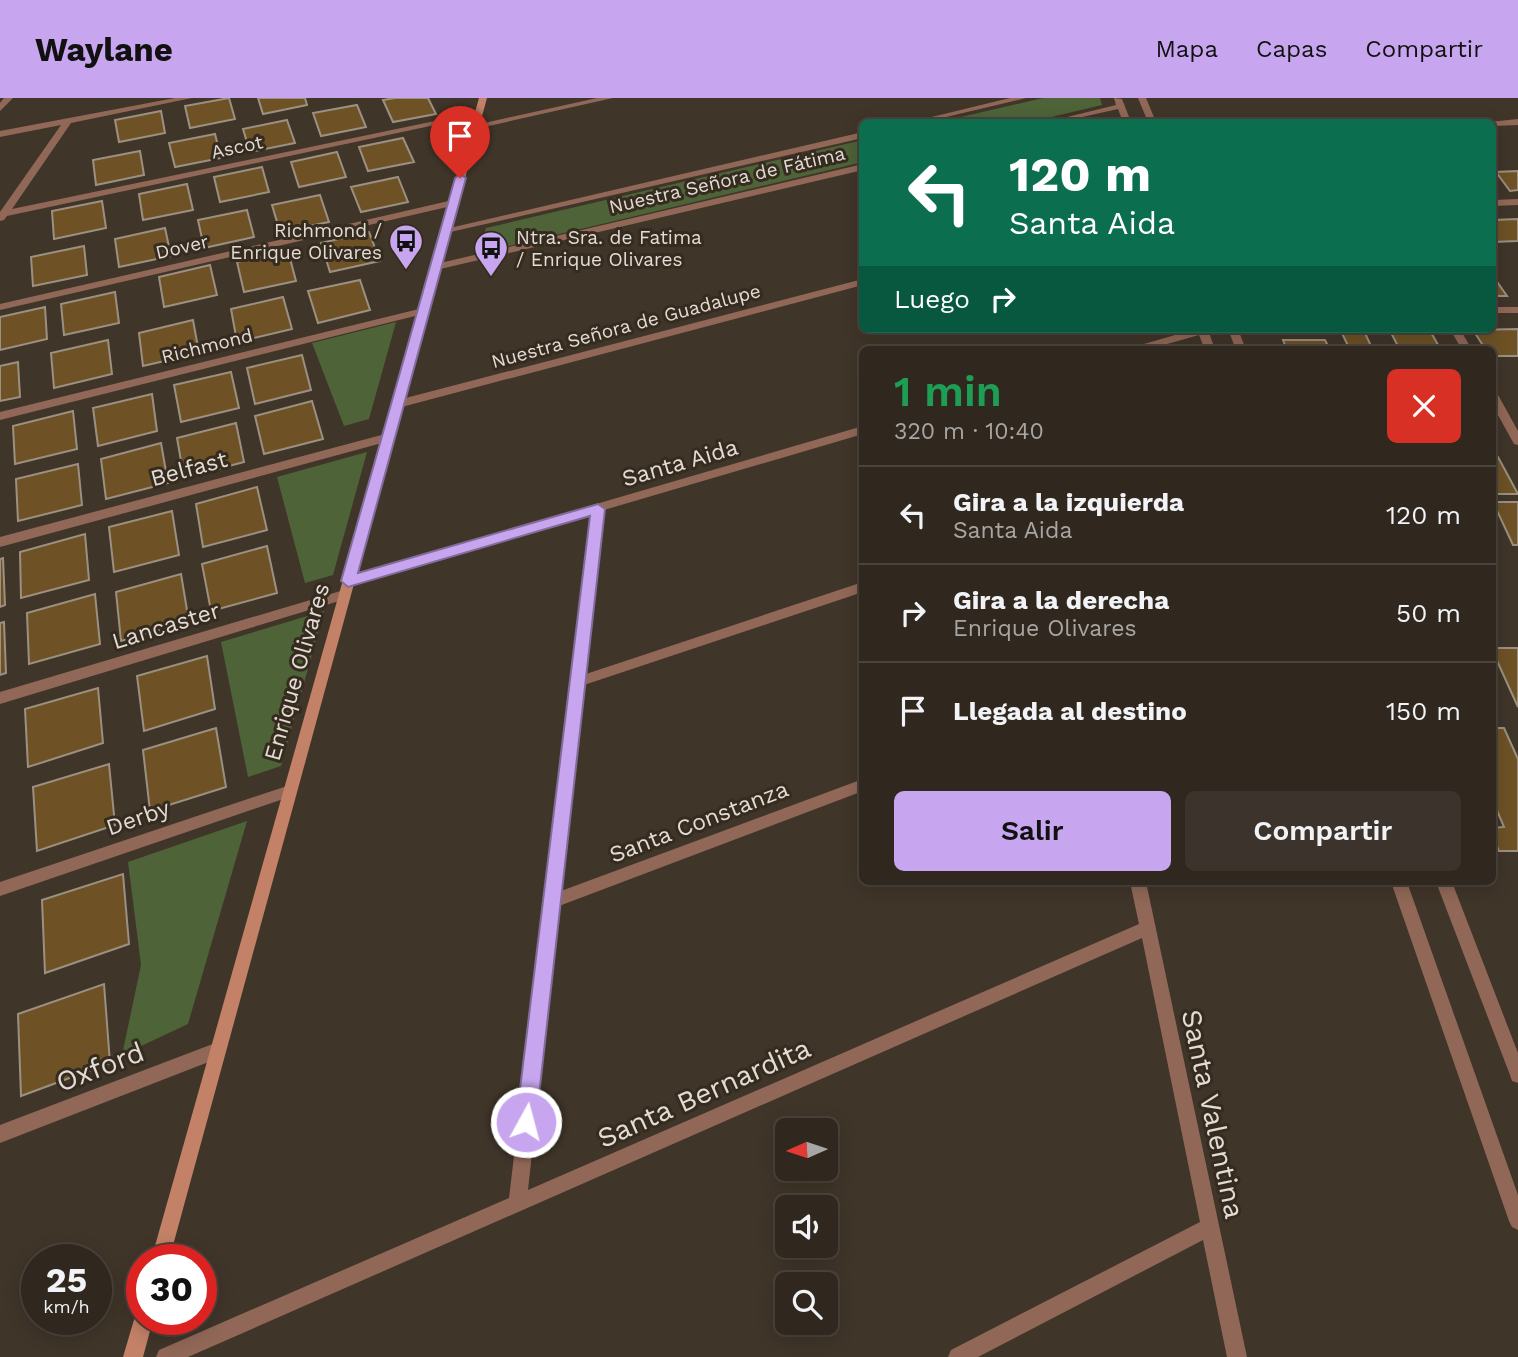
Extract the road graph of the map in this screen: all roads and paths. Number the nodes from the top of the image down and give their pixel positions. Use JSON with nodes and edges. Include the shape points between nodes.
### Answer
{"nodes":[{"id":1,"x":9,"y":98,"type":"edge"},
{"id":2,"x":188,"y":98,"type":"edge"},
{"id":3,"x":483,"y":98,"type":"edge"},
{"id":4,"x":609,"y":98,"type":"edge"},
{"id":5,"x":1022,"y":98,"type":"edge"},
{"id":6,"x":1142,"y":98,"type":"edge"},
{"id":7,"x":1119,"y":102,"type":"edge"},
{"id":8,"x":0,"y":108,"type":"edge"},
{"id":9,"x":928,"y":119,"type":"edge"},
{"id":10,"x":1061,"y":119,"type":"edge"},
{"id":11,"x":1126,"y":119,"type":"edge"},
{"id":12,"x":1151,"y":119,"type":"edge"},
{"id":13,"x":477,"y":120,"type":"junction"},
{"id":14,"x":68,"y":121,"type":"junction"},
{"id":15,"x":1518,"y":122,"type":"edge"},
{"id":16,"x":1496,"y":123,"type":"edge"},
{"id":17,"x":0,"y":134,"type":"edge"},
{"id":18,"x":859,"y":136,"type":"edge"},
{"id":19,"x":859,"y":168,"type":"edge"},
{"id":20,"x":1518,"y":202,"type":"edge"},
{"id":21,"x":453,"y":203,"type":"junction"},
{"id":22,"x":1496,"y":203,"type":"edge"},
{"id":23,"x":2,"y":217,"type":"edge"},
{"id":24,"x":446,"y":230,"type":"junction"},
{"id":25,"x":436,"y":267,"type":"junction"},
{"id":26,"x":859,"y":283,"type":"edge"},
{"id":27,"x":0,"y":307,"type":"edge"},
{"id":28,"x":1496,"y":310,"type":"edge"},
{"id":29,"x":1518,"y":310,"type":"edge"},
{"id":30,"x":423,"y":311,"type":"junction"},
{"id":31,"x":1189,"y":333,"type":"edge"},
{"id":32,"x":1147,"y":346,"type":"edge"},
{"id":33,"x":1496,"y":401,"type":"edge"},
{"id":34,"x":398,"y":404,"type":"junction"},
{"id":35,"x":0,"y":416,"type":"edge"},
{"id":36,"x":859,"y":431,"type":"edge"},
{"id":37,"x":1517,"y":436,"type":"edge"},
{"id":38,"x":388,"y":437,"type":"junction"},
{"id":39,"x":598,"y":509,"type":"junction"},
{"id":40,"x":0,"y":542,"type":"edge"},
{"id":41,"x":346,"y":588,"type":"junction"},
{"id":42,"x":859,"y":588,"type":"edge"},
{"id":43,"x":578,"y":682,"type":"junction"},
{"id":44,"x":0,"y":698,"type":"edge"},
{"id":45,"x":859,"y":787,"type":"edge"},
{"id":46,"x":290,"y":791,"type":"junction"},
{"id":47,"x":1139,"y":885,"type":"edge"},
{"id":48,"x":1399,"y":885,"type":"edge"},
{"id":49,"x":1445,"y":885,"type":"edge"},
{"id":50,"x":0,"y":889,"type":"edge"},
{"id":51,"x":552,"y":902,"type":"junction"},
{"id":52,"x":1148,"y":928,"type":"junction"},
{"id":53,"x":218,"y":1051,"type":"junction"},
{"id":54,"x":1518,"y":1075,"type":"edge"},
{"id":55,"x":0,"y":1134,"type":"edge"},
{"id":56,"x":517,"y":1204,"type":"junction"},
{"id":57,"x":1518,"y":1221,"type":"edge"},
{"id":58,"x":1210,"y":1227,"type":"junction"},
{"id":59,"x":164,"y":1244,"type":"edge"},
{"id":60,"x":139,"y":1335,"type":"edge"},
{"id":61,"x":133,"y":1357,"type":"edge"},
{"id":62,"x":166,"y":1357,"type":"edge"},
{"id":63,"x":958,"y":1357,"type":"edge"},
{"id":64,"x":1237,"y":1357,"type":"edge"}],
"edges":[{"from":1,"to":8,"type":"street"},
{"from":2,"to":14,"type":"street"},
{"from":3,"to":13,"type":"street","name":"Enrique Olivares"},
{"from":4,"to":13,"type":"street","name":"Ascot"},
{"from":5,"to":9,"type":"street"},
{"from":6,"to":12,"type":"street"},
{"from":7,"to":10,"type":"street"},
{"from":7,"to":11,"type":"street"},
{"from":13,"to":21,"type":"street","name":"Enrique Olivares"},
{"from":13,"to":23,"type":"street","name":"Ascot"},
{"from":14,"to":17,"type":"street"},
{"from":14,"to":23,"type":"street"},
{"from":15,"to":16,"type":"street"},
{"from":18,"to":24,"type":"street","name":"Nuestra Señora de Fátima"},
{"from":19,"to":25,"type":"street","name":"Nuestra Señora de Fátima"},
{"from":20,"to":22,"type":"street"},
{"from":21,"to":24,"type":"street","name":"Enrique Olivares"},
{"from":21,"to":27,"type":"street","name":"Dover"},
{"from":24,"to":25,"type":"street","name":"Enrique Olivares"},
{"from":25,"to":30,"type":"street","name":"Enrique Olivares"},
{"from":26,"to":34,"type":"street","name":"Nuestra Señora de Guadalupe"},
{"from":28,"to":29,"type":"street"},
{"from":30,"to":34,"type":"street","name":"Enrique Olivares"},
{"from":30,"to":35,"type":"street","name":"Richmond"},
{"from":31,"to":32,"type":"street"},
{"from":33,"to":37,"type":"street"},
{"from":34,"to":38,"type":"street","name":"Enrique Olivares"},
{"from":36,"to":39,"type":"street","name":"Santa Aida"},
{"from":38,"to":40,"type":"street","name":"Belfast"},
{"from":38,"to":41,"type":"street","name":"Enrique Olivares"},
{"from":39,"to":41,"type":"street","name":"Santa Aida"},
{"from":39,"to":43,"type":"street"},
{"from":41,"to":44,"type":"street","name":"Lancaster"},
{"from":41,"to":46,"type":"street","name":"Enrique Olivares"},
{"from":42,"to":43,"type":"street"},
{"from":43,"to":51,"type":"street"},
{"from":45,"to":51,"type":"street","name":"Santa Constanza"},
{"from":46,"to":50,"type":"street","name":"Derby"},
{"from":46,"to":53,"type":"street","name":"Enrique Olivares"},
{"from":47,"to":52,"type":"street","name":"Santa Valentina"},
{"from":48,"to":57,"type":"street"},
{"from":49,"to":54,"type":"street"},
{"from":51,"to":56,"type":"street"},
{"from":52,"to":56,"type":"street","name":"Santa Bernardita"},
{"from":52,"to":58,"type":"street","name":"Santa Valentina"},
{"from":53,"to":55,"type":"street","name":"Oxford"},
{"from":53,"to":59,"type":"street","name":"Enrique Olivares"},
{"from":56,"to":62,"type":"street","name":"Santa Bernardita"},
{"from":58,"to":63,"type":"street"},
{"from":58,"to":64,"type":"street","name":"Santa Valentina"},
{"from":60,"to":61,"type":"street"}]}
